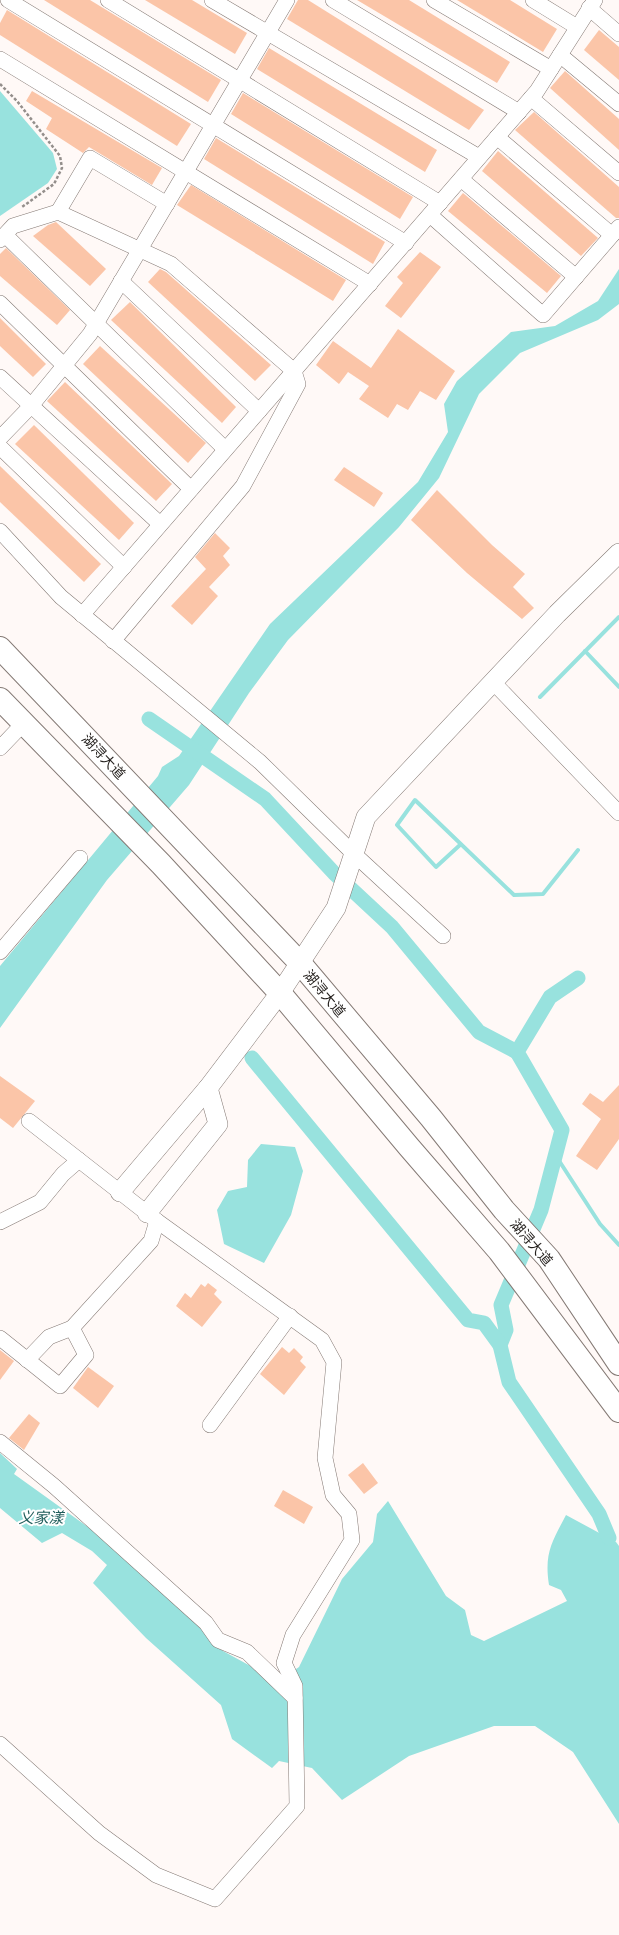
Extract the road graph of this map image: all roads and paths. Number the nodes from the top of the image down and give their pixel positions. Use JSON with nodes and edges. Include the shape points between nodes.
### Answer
{"nodes":[{"id":1,"x":8,"y":0,"type":"edge"},
{"id":2,"x":108,"y":0,"type":"edge"},
{"id":3,"x":212,"y":0,"type":"edge"},
{"id":4,"x":287,"y":0,"type":"edge"},
{"id":5,"x":333,"y":0,"type":"edge"},
{"id":6,"x":434,"y":0,"type":"edge"},
{"id":7,"x":533,"y":0,"type":"edge"},
{"id":8,"x":592,"y":4,"type":"edge"},
{"id":9,"x":577,"y":27,"type":"junction"},
{"id":10,"x":619,"y":34,"type":"edge"},
{"id":11,"x":560,"y":54,"type":"junction"},
{"id":12,"x":0,"y":59,"type":"edge"},
{"id":13,"x":551,"y":69,"type":"junction"},
{"id":14,"x":240,"y":80,"type":"junction"},
{"id":15,"x":0,"y":84,"type":"edge"},
{"id":16,"x":531,"y":98,"type":"junction"},
{"id":17,"x":619,"y":104,"type":"edge"},
{"id":18,"x":519,"y":112,"type":"junction"},
{"id":19,"x":213,"y":125,"type":"junction"},
{"id":20,"x":497,"y":137,"type":"junction"},
{"id":21,"x":480,"y":157,"type":"junction"},
{"id":22,"x":186,"y":172,"type":"junction"},
{"id":23,"x":619,"y":173,"type":"edge"},
{"id":24,"x":462,"y":178,"type":"junction"},
{"id":25,"x":440,"y":203,"type":"junction"},
{"id":26,"x":167,"y":204,"type":"junction"},
{"id":27,"x":18,"y":210,"type":"dead end"},
{"id":28,"x":58,"y":212,"type":"junction"},
{"id":29,"x":430,"y":215,"type":"junction"},
{"id":30,"x":616,"y":231,"type":"edge"},
{"id":31,"x":2,"y":238,"type":"edge"},
{"id":32,"x":406,"y":243,"type":"junction"},
{"id":33,"x":140,"y":250,"type":"junction"},
{"id":34,"x":576,"y":277,"type":"junction"},
{"id":35,"x":121,"y":281,"type":"junction"},
{"id":36,"x":370,"y":284,"type":"junction"},
{"id":37,"x":0,"y":303,"type":"edge"},
{"id":38,"x":96,"y":324,"type":"junction"},
{"id":39,"x":64,"y":366,"type":"junction"},
{"id":40,"x":294,"y":371,"type":"junction"},
{"id":41,"x":0,"y":378,"type":"edge"},
{"id":42,"x":31,"y":406,"type":"junction"},
{"id":43,"x":259,"y":411,"type":"junction"},
{"id":44,"x":0,"y":438,"type":"edge"},
{"id":45,"x":0,"y":447,"type":"edge"},
{"id":46,"x":226,"y":449,"type":"junction"},
{"id":47,"x":191,"y":489,"type":"junction"},
{"id":48,"x":160,"y":524,"type":"junction"},
{"id":49,"x":0,"y":531,"type":"edge"},
{"id":50,"x":619,"y":553,"type":"edge"},
{"id":51,"x":124,"y":567,"type":"junction"},
{"id":52,"x":82,"y":615,"type":"junction"},
{"id":53,"x":113,"y":641,"type":"junction"},
{"id":54,"x":0,"y":648,"type":"edge"},
{"id":55,"x":493,"y":682,"type":"junction"},
{"id":56,"x":0,"y":699,"type":"edge"},
{"id":57,"x":24,"y":723,"type":"junction"},
{"id":58,"x":0,"y":748,"type":"edge"},
{"id":59,"x":619,"y":813,"type":"edge"},
{"id":60,"x":354,"y":854,"type":"junction"},
{"id":61,"x":80,"y":858,"type":"dead end"},
{"id":62,"x":444,"y":936,"type":"dead end"},
{"id":63,"x":0,"y":952,"type":"edge"},
{"id":64,"x":300,"y":963,"type":"junction"},
{"id":65,"x":280,"y":993,"type":"junction"},
{"id":66,"x":208,"y":1088,"type":"junction"},
{"id":67,"x":29,"y":1121,"type":"dead end"},
{"id":68,"x":79,"y":1160,"type":"junction"},
{"id":69,"x":120,"y":1192,"type":"junction"},
{"id":70,"x":152,"y":1217,"type":"junction"},
{"id":71,"x":0,"y":1222,"type":"edge"},
{"id":72,"x":290,"y":1316,"type":"junction"},
{"id":73,"x":72,"y":1328,"type":"junction"},
{"id":74,"x":0,"y":1338,"type":"edge"},
{"id":75,"x":27,"y":1360,"type":"junction"},
{"id":76,"x":619,"y":1364,"type":"edge"},
{"id":77,"x":619,"y":1412,"type":"edge"},
{"id":78,"x":210,"y":1425,"type":"dead end"},
{"id":79,"x":0,"y":1442,"type":"edge"},
{"id":80,"x":295,"y":1698,"type":"junction"},
{"id":81,"x":0,"y":1744,"type":"edge"}],
"edges":[{"from":1,"to":19,"type":"street"},
{"from":2,"to":14,"type":"street"},
{"from":3,"to":21,"type":"street"},
{"from":4,"to":14,"type":"street"},
{"from":5,"to":18,"type":"street"},
{"from":6,"to":13,"type":"street"},
{"from":7,"to":9,"type":"street"},
{"from":8,"to":9,"type":"street"},
{"from":8,"to":10,"type":"street"},
{"from":9,"to":11,"type":"street"},
{"from":11,"to":13,"type":"street"},
{"from":11,"to":17,"type":"street"},
{"from":12,"to":22,"type":"street"},
{"from":13,"to":16,"type":"street"},
{"from":14,"to":19,"type":"street"},
{"from":14,"to":25,"type":"street"},
{"from":15,"to":27,"type":"path","via":[[60,156],[62,168],[54,184]]},
{"from":16,"to":18,"type":"street"},
{"from":16,"to":23,"type":"street"},
{"from":18,"to":20,"type":"street"},
{"from":19,"to":22,"type":"street"},
{"from":19,"to":32,"type":"street"},
{"from":20,"to":21,"type":"street"},
{"from":20,"to":30,"type":"street"},
{"from":21,"to":24,"type":"street"},
{"from":22,"to":26,"type":"street"},
{"from":22,"to":36,"type":"street"},
{"from":24,"to":25,"type":"street"},
{"from":24,"to":34,"type":"street"},
{"from":25,"to":29,"type":"street"},
{"from":26,"to":28,"type":"street","via":[[90,158]]},
{"from":26,"to":33,"type":"street"},
{"from":28,"to":31,"type":"street","via":[[13,226]]},
{"from":28,"to":33,"type":"street"},
{"from":29,"to":32,"type":"street"},
{"from":29,"to":34,"type":"street","via":[[543,315]]},
{"from":30,"to":34,"type":"street"},
{"from":31,"to":38,"type":"street"},
{"from":32,"to":36,"type":"street"},
{"from":33,"to":35,"type":"street"},
{"from":33,"to":40,"type":"street","via":[[171,264]]},
{"from":35,"to":38,"type":"street"},
{"from":35,"to":43,"type":"street"},
{"from":36,"to":40,"type":"street"},
{"from":37,"to":39,"type":"street"},
{"from":38,"to":39,"type":"street"},
{"from":38,"to":46,"type":"street"},
{"from":39,"to":42,"type":"street"},
{"from":39,"to":47,"type":"street"},
{"from":40,"to":43,"type":"street"},
{"from":40,"to":53,"type":"street","via":[[298,384],[243,486]]},
{"from":41,"to":42,"type":"street"},
{"from":42,"to":44,"type":"street"},
{"from":42,"to":48,"type":"street"},
{"from":43,"to":46,"type":"street"},
{"from":45,"to":51,"type":"street"},
{"from":46,"to":47,"type":"street"},
{"from":47,"to":48,"type":"street"},
{"from":48,"to":51,"type":"street"},
{"from":49,"to":52,"type":"street","via":[[61,597]]},
{"from":50,"to":55,"type":"street"},
{"from":51,"to":52,"type":"street"},
{"from":52,"to":53,"type":"street"},
{"from":53,"to":60,"type":"street","via":[[260,762]]},
{"from":54,"to":64,"type":"main road","name":"湖浔大道"},
{"from":55,"to":59,"type":"street"},
{"from":55,"to":60,"type":"street","via":[[366,817]]},
{"from":56,"to":57,"type":"main road"},
{"from":57,"to":58,"type":"street"},
{"from":57,"to":65,"type":"main road","via":[[150,852]]},
{"from":60,"to":62,"type":"street"},
{"from":60,"to":64,"type":"street","via":[[336,908]]},
{"from":61,"to":63,"type":"street"},
{"from":64,"to":65,"type":"street"},
{"from":64,"to":76,"type":"main road","name":"湖浔大道","via":[[431,1118],[504,1210],[549,1259]]},
{"from":65,"to":66,"type":"street"},
{"from":65,"to":77,"type":"main road","via":[[498,1251]]},
{"from":66,"to":69,"type":"street"},
{"from":66,"to":70,"type":"street","via":[[218,1124]]},
{"from":67,"to":68,"type":"street"},
{"from":68,"to":69,"type":"street"},
{"from":68,"to":71,"type":"street","via":[[63,1174],[40,1202]]},
{"from":69,"to":70,"type":"street"},
{"from":70,"to":72,"type":"street"},
{"from":70,"to":73,"type":"street","via":[[152,1241]]},
{"from":72,"to":78,"type":"street"},
{"from":72,"to":80,"type":"street","via":[[322,1340],[334,1362],[325,1458],[333,1495],[348,1514],[352,1540],[293,1635],[284,1663],[295,1686]]},
{"from":73,"to":75,"type":"street","via":[[49,1337]]},
{"from":73,"to":75,"type":"street","via":[[86,1355],[60,1386]]},
{"from":74,"to":75,"type":"street"},
{"from":79,"to":80,"type":"street","via":[[54,1486],[206,1623],[218,1640],[247,1652]]},
{"from":80,"to":81,"type":"street","via":[[297,1806],[215,1899],[156,1875],[98,1833]]}]}
